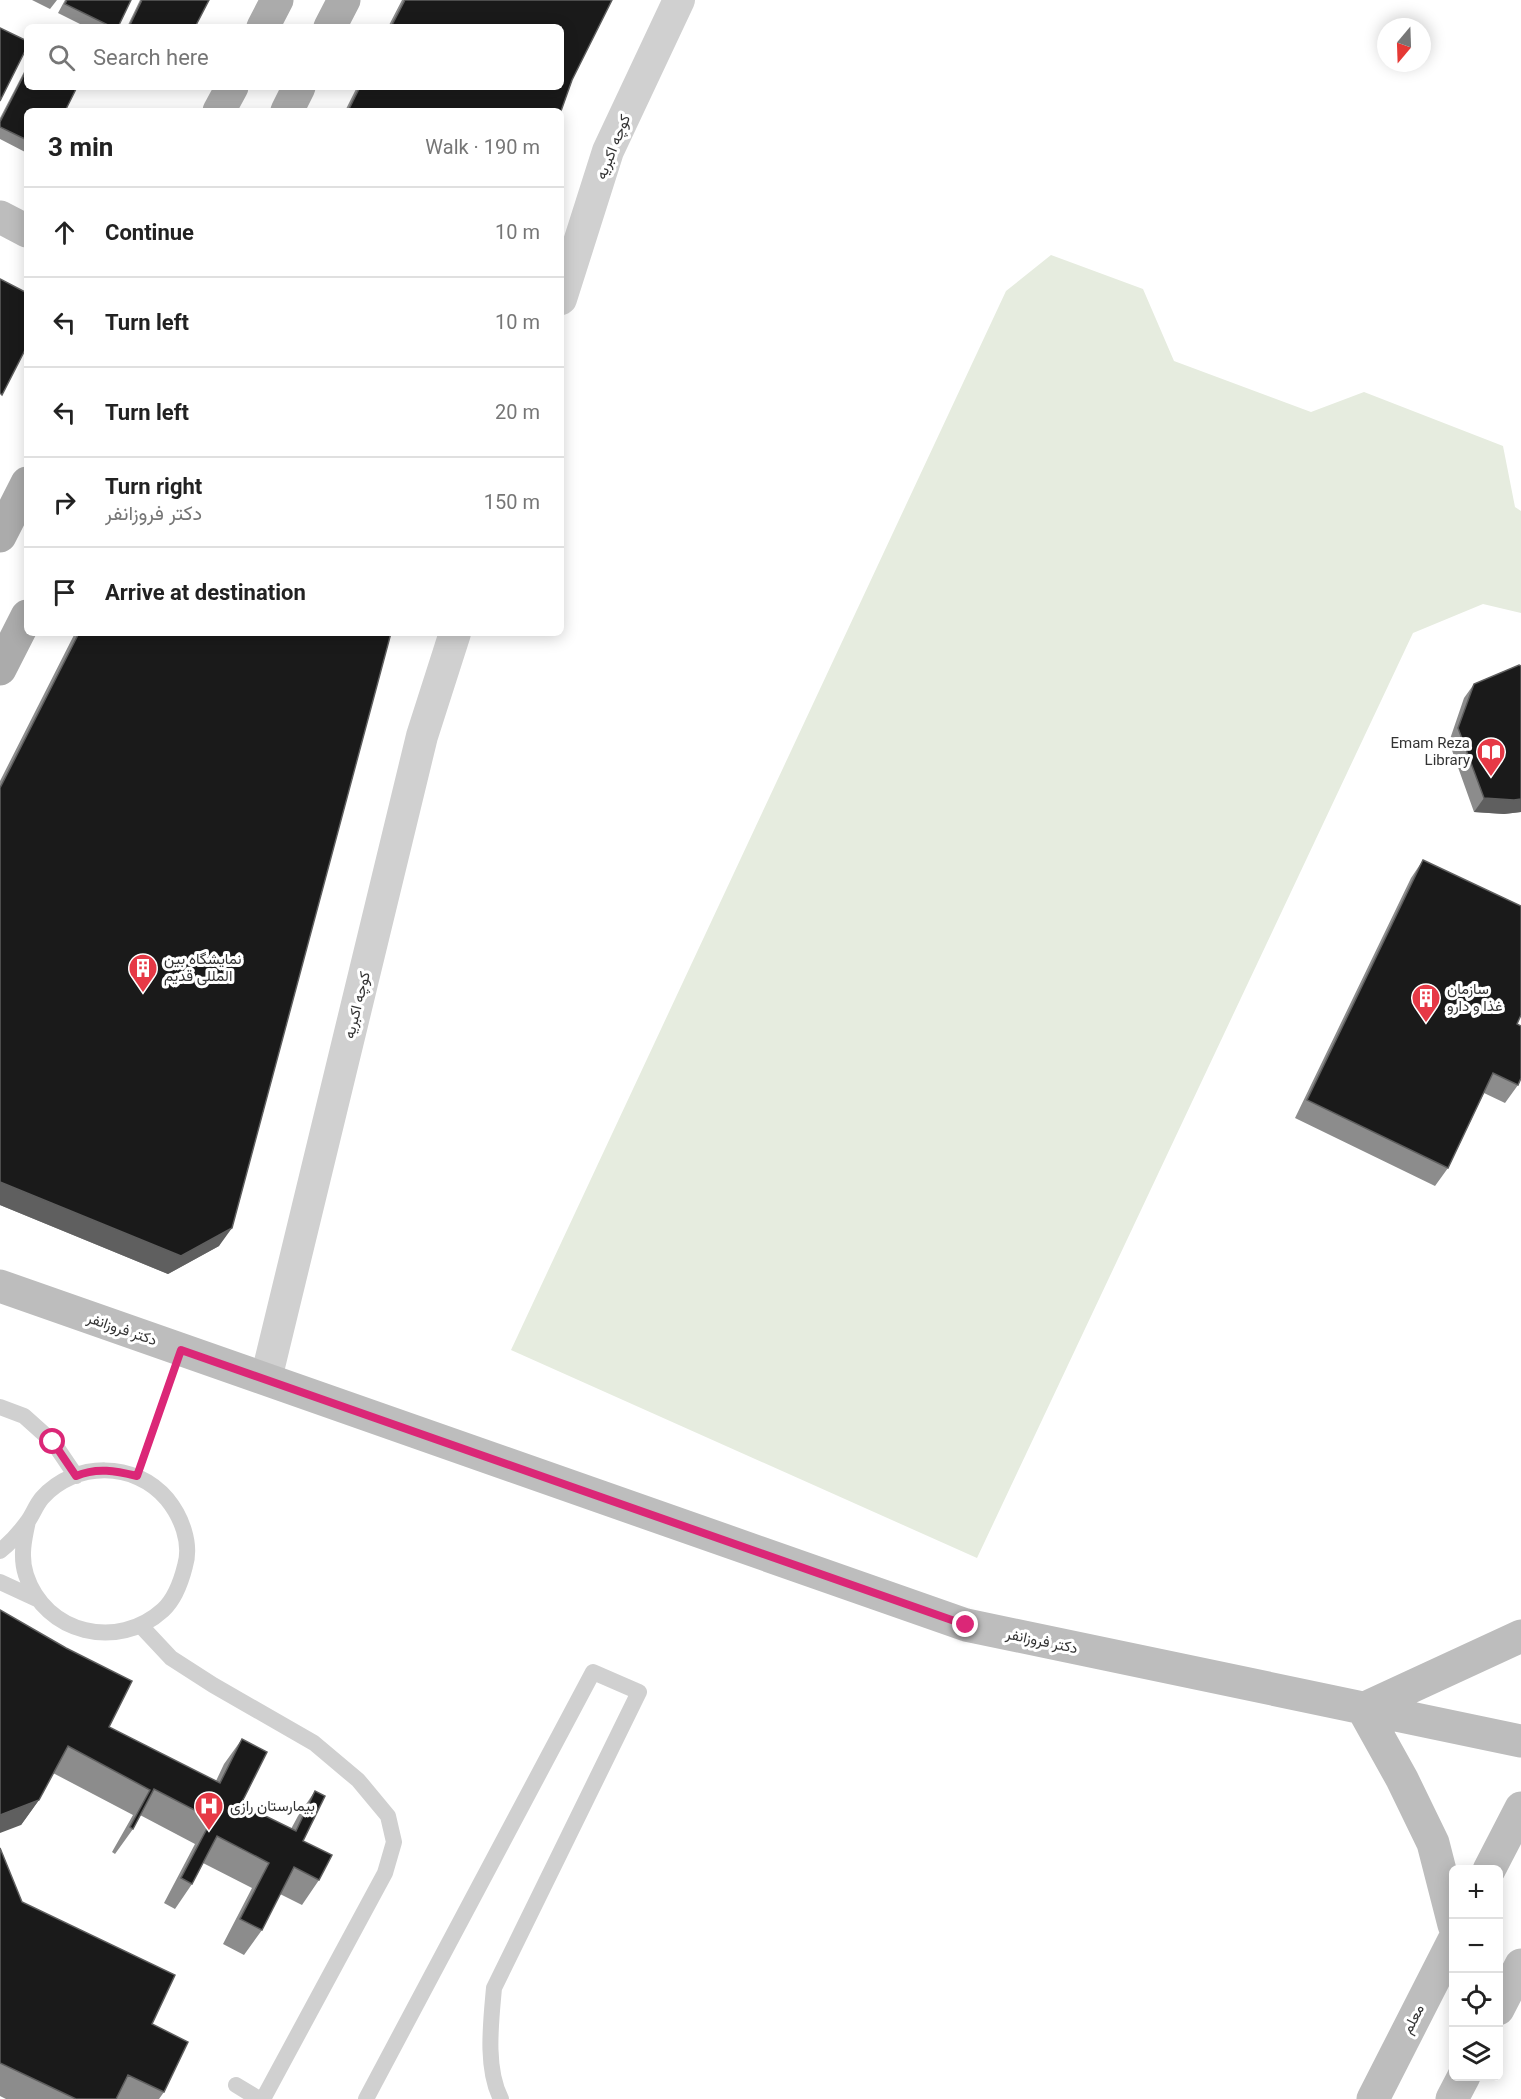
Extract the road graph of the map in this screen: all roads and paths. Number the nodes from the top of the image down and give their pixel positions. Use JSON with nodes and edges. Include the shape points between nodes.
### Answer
{"nodes":[{"id":1,"x":277,"y":0,"type":"edge"},
{"id":2,"x":344,"y":0,"type":"edge"},
{"id":3,"x":679,"y":0,"type":"edge"},
{"id":4,"x":265,"y":24,"type":"edge"},
{"id":5,"x":332,"y":24,"type":"edge"},
{"id":6,"x":230,"y":90,"type":"edge"},
{"id":7,"x":298,"y":90,"type":"edge"},
{"id":8,"x":221,"y":108,"type":"edge"},
{"id":9,"x":288,"y":108,"type":"edge"},
{"id":10,"x":0,"y":217,"type":"edge"},
{"id":11,"x":24,"y":229,"type":"edge"},
{"id":12,"x":564,"y":290,"type":"edge"},
{"id":13,"x":24,"y":489,"type":"edge"},
{"id":14,"x":0,"y":536,"type":"edge"},
{"id":15,"x":24,"y":622,"type":"edge"},
{"id":16,"x":454,"y":636,"type":"edge"},
{"id":17,"x":0,"y":669,"type":"edge"},
{"id":18,"x":0,"y":1286,"type":"edge"},
{"id":19,"x":181,"y":1350,"type":"junction"},
{"id":20,"x":266,"y":1379,"type":"junction"},
{"id":21,"x":0,"y":1407,"type":"edge"},
{"id":22,"x":76,"y":1476,"type":"junction"},
{"id":23,"x":137,"y":1476,"type":"junction"},
{"id":24,"x":28,"y":1521,"type":"junction"},
{"id":25,"x":0,"y":1551,"type":"edge"},
{"id":26,"x":0,"y":1582,"type":"edge"},
{"id":27,"x":39,"y":1600,"type":"junction"},
{"id":28,"x":141,"y":1626,"type":"junction"},
{"id":29,"x":1521,"y":1636,"type":"edge"},
{"id":30,"x":1363,"y":1709,"type":"junction"},
{"id":31,"x":1521,"y":1741,"type":"edge"},
{"id":32,"x":1521,"y":1808,"type":"edge"},
{"id":33,"x":1492,"y":1865,"type":"edge"},
{"id":34,"x":1452,"y":1919,"type":"edge"},
{"id":35,"x":1449,"y":1950,"type":"edge"},
{"id":36,"x":1521,"y":1965,"type":"edge"},
{"id":37,"x":1503,"y":1999,"type":"edge"},
{"id":38,"x":1461,"y":2081,"type":"edge"},
{"id":39,"x":236,"y":2085,"type":"dead end"},
{"id":40,"x":261,"y":2099,"type":"edge"},
{"id":41,"x":366,"y":2099,"type":"edge"},
{"id":42,"x":501,"y":2099,"type":"edge"},
{"id":43,"x":1373,"y":2099,"type":"edge"},
{"id":44,"x":1452,"y":2099,"type":"edge"}],
"edges":[{"from":1,"to":4,"type":"main road"},
{"from":2,"to":5,"type":"main road"},
{"from":3,"to":12,"type":"street","name":"کوچه اکبریه","via":[[608,151]]},
{"from":6,"to":8,"type":"main road"},
{"from":7,"to":9,"type":"main road"},
{"from":10,"to":11,"type":"street"},
{"from":13,"to":14,"type":"main road"},
{"from":15,"to":17,"type":"main road"},
{"from":16,"to":20,"type":"street","name":"کوچه اکبریه","via":[[422,736]]},
{"from":18,"to":19,"type":"street","name":"دکتر فروزانفر"},
{"from":19,"to":20,"type":"street","name":"دکتر فروزانفر"},
{"from":19,"to":23,"type":"path"},
{"from":20,"to":30,"type":"street","name":"دکتر فروزانفر","via":[[966,1625]]},
{"from":21,"to":22,"type":"lane","via":[[24,1416],[39,1429]]},
{"from":22,"to":23,"type":"lane","via":[[112,1470]]},
{"from":22,"to":24,"type":"lane","via":[[42,1498]]},
{"from":23,"to":28,"type":"lane","via":[[159,1490],[176,1510],[185,1535],[187,1561],[180,1586],[164,1609]]},
{"from":24,"to":25,"type":"lane"},
{"from":24,"to":27,"type":"lane","via":[[23,1547],[26,1575]]},
{"from":26,"to":27,"type":"lane"},
{"from":27,"to":28,"type":"lane","via":[[59,1620],[85,1631],[113,1633]]},
{"from":28,"to":40,"type":"lane","via":[[171,1658],[314,1743],[358,1780],[388,1816],[394,1842],[385,1874]]},
{"from":29,"to":30,"type":"street"},
{"from":30,"to":31,"type":"street","name":"دکتر فروزانفر"},
{"from":30,"to":34,"type":"street","via":[[1433,1843]]},
{"from":32,"to":33,"type":"street"},
{"from":35,"to":43,"type":"street","name":"معلم"},
{"from":36,"to":37,"type":"street"},
{"from":38,"to":44,"type":"street"},
{"from":39,"to":40,"type":"lane"},
{"from":41,"to":42,"type":"lane","via":[[593,1672],[639,1692],[494,1988],[490,2043]]}]}
